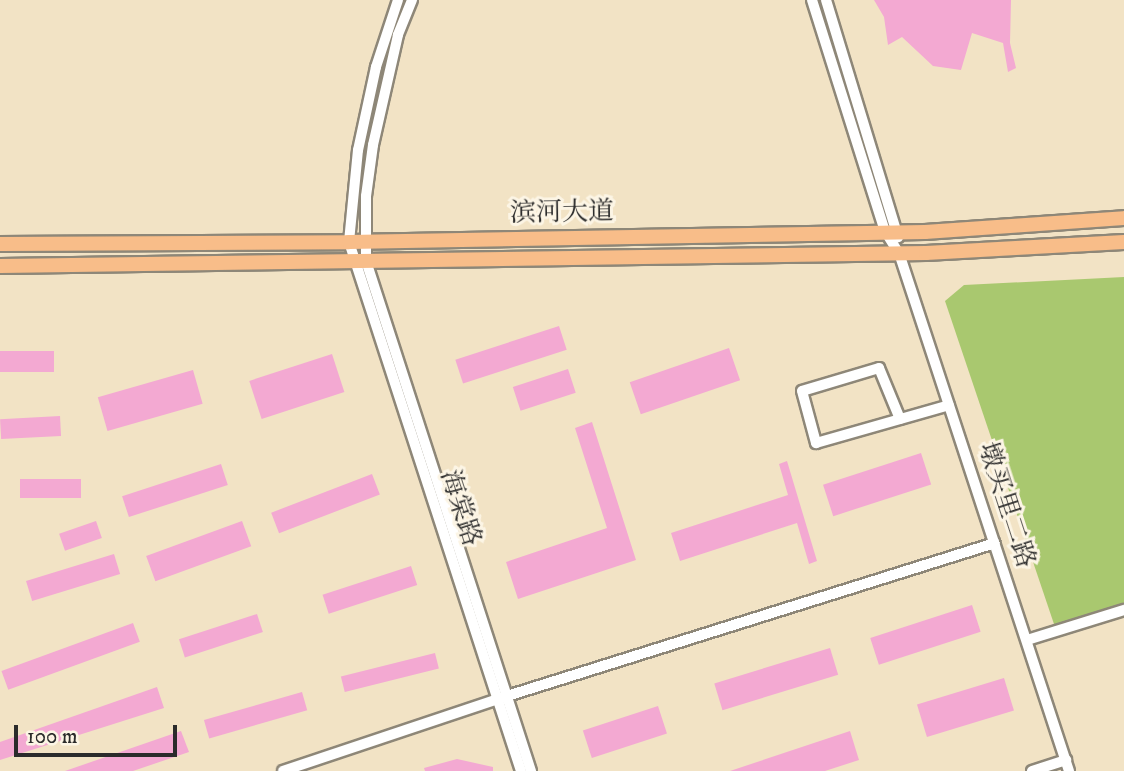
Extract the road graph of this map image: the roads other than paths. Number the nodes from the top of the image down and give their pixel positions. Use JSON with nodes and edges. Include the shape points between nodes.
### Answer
{"nodes":[{"id":1,"x":398,"y":0,"type":"edge"},
{"id":2,"x":412,"y":0,"type":"edge"},
{"id":3,"x":812,"y":0,"type":"edge"},
{"id":4,"x":825,"y":0,"type":"edge"},
{"id":5,"x":1124,"y":218,"type":"edge"},
{"id":6,"x":892,"y":230,"type":"junction"},
{"id":7,"x":357,"y":242,"type":"junction"},
{"id":8,"x":1124,"y":242,"type":"edge"},
{"id":9,"x":0,"y":244,"type":"edge"},
{"id":10,"x":899,"y":253,"type":"junction"},
{"id":11,"x":359,"y":261,"type":"junction"},
{"id":12,"x":0,"y":266,"type":"edge"},
{"id":13,"x":949,"y":405,"type":"junction"},
{"id":14,"x":900,"y":419,"type":"junction"},
{"id":15,"x":995,"y":543,"type":"junction"},
{"id":16,"x":1124,"y":610,"type":"edge"},
{"id":17,"x":1027,"y":640,"type":"junction"},
{"id":18,"x":502,"y":697,"type":"junction"},
{"id":19,"x":1068,"y":766,"type":"edge"},
{"id":20,"x":283,"y":771,"type":"edge"},
{"id":21,"x":521,"y":771,"type":"edge"},
{"id":22,"x":531,"y":771,"type":"edge"},
{"id":23,"x":1032,"y":771,"type":"edge"}],
"edges":[{"from":1,"to":7,"type":"street","via":[[376,67],[358,150],[351,197]]},
{"from":2,"to":7,"type":"street","via":[[398,35],[373,145]]},
{"from":3,"to":6,"type":"street","name":"墩买里二路"},
{"from":4,"to":6,"type":"street","name":"墩买里二路"},
{"from":5,"to":6,"type":"main road","name":"滨河大道"},
{"from":6,"to":7,"type":"main road","name":"滨河大道"},
{"from":6,"to":10,"type":"street","name":"墩买里二路"},
{"from":7,"to":9,"type":"main road","name":"滨河大道"},
{"from":7,"to":11,"type":"street","name":"海棠路"},
{"from":8,"to":10,"type":"main road","name":"滨河大道"},
{"from":10,"to":11,"type":"main road","name":"滨河大道"},
{"from":10,"to":13,"type":"street","name":"墩买里二路"},
{"from":11,"to":12,"type":"main road","name":"滨河大道"},
{"from":11,"to":18,"type":"street","name":"海棠路"},
{"from":13,"to":14,"type":"street"},
{"from":13,"to":15,"type":"street","name":"墩买里二路"},
{"from":14,"to":14,"type":"street","via":[[816,443],[802,391],[879,368]]},
{"from":15,"to":17,"type":"street","name":"墩买里二路"},
{"from":15,"to":18,"type":"street"},
{"from":16,"to":17,"type":"street"},
{"from":17,"to":19,"type":"street","name":"墩买里二路"},
{"from":18,"to":20,"type":"street"},
{"from":18,"to":21,"type":"street","name":"海棠路"},
{"from":18,"to":22,"type":"street","name":"海棠路"},
{"from":19,"to":23,"type":"street"}]}
